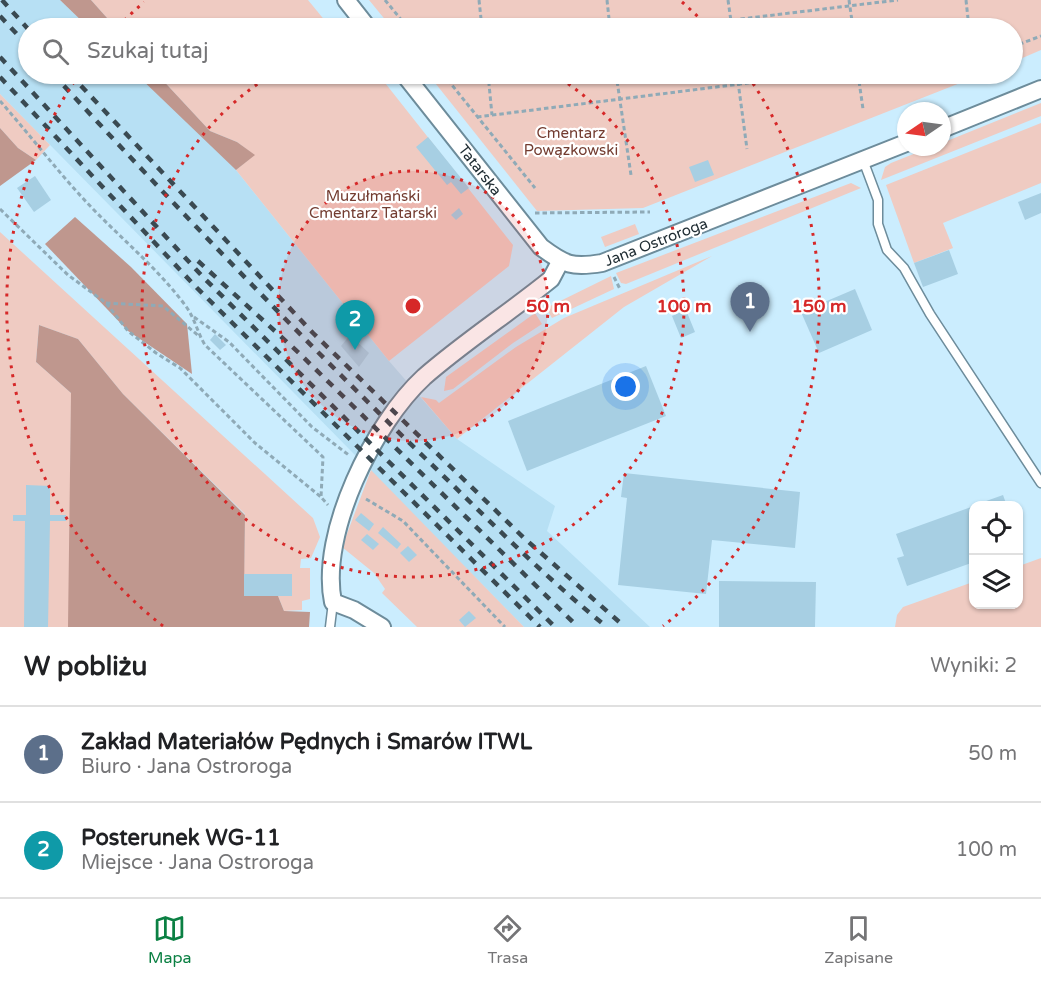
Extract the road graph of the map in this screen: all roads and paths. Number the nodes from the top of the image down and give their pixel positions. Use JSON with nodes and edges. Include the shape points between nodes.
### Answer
{"nodes":[{"id":1,"x":346,"y":0,"type":"edge"},
{"id":2,"x":385,"y":0,"type":"edge"},
{"id":3,"x":479,"y":0,"type":"edge"},
{"id":4,"x":607,"y":0,"type":"edge"},
{"id":5,"x":728,"y":0,"type":"edge"},
{"id":6,"x":849,"y":0,"type":"edge"},
{"id":7,"x":898,"y":0,"type":"edge"},
{"id":8,"x":966,"y":0,"type":"edge"},
{"id":9,"x":850,"y":6,"type":"junction"},
{"id":10,"x":360,"y":18,"type":"edge"},
{"id":11,"x":400,"y":18,"type":"edge"},
{"id":12,"x":481,"y":18,"type":"edge"},
{"id":13,"x":609,"y":18,"type":"edge"},
{"id":14,"x":730,"y":18,"type":"edge"},
{"id":15,"x":754,"y":18,"type":"edge"},
{"id":16,"x":851,"y":18,"type":"edge"},
{"id":17,"x":968,"y":18,"type":"edge"},
{"id":18,"x":1041,"y":36,"type":"edge"},
{"id":19,"x":1023,"y":43,"type":"edge"},
{"id":20,"x":412,"y":84,"type":"edge"},
{"id":21,"x":451,"y":84,"type":"edge"},
{"id":22,"x":489,"y":84,"type":"edge"},
{"id":23,"x":617,"y":84,"type":"edge"},
{"id":24,"x":739,"y":84,"type":"joint"},
{"id":25,"x":859,"y":84,"type":"edge"},
{"id":26,"x":1041,"y":89,"type":"edge"},
{"id":27,"x":0,"y":101,"type":"edge"},
{"id":28,"x":619,"y":101,"type":"junction"},
{"id":29,"x":863,"y":109,"type":"dead end"},
{"id":30,"x":492,"y":116,"type":"junction"},
{"id":31,"x":477,"y":117,"type":"junction"},
{"id":32,"x":951,"y":125,"type":"edge"},
{"id":33,"x":897,"y":147,"type":"edge"},
{"id":34,"x":747,"y":149,"type":"dead end"},
{"id":35,"x":863,"y":160,"type":"junction"},
{"id":36,"x":631,"y":175,"type":"dead end"},
{"id":37,"x":535,"y":188,"type":"dead end"},
{"id":38,"x":0,"y":209,"type":"edge"},
{"id":39,"x":650,"y":212,"type":"dead end"},
{"id":40,"x":533,"y":215,"type":"dead end"},
{"id":41,"x":561,"y":262,"type":"junction"},
{"id":42,"x":614,"y":274,"type":"dead end"},
{"id":43,"x":620,"y":289,"type":"dead end"},
{"id":44,"x":106,"y":303,"type":"junction"},
{"id":45,"x":193,"y":317,"type":"junction"},
{"id":46,"x":200,"y":337,"type":"junction"},
{"id":47,"x":363,"y":466,"type":"junction"},
{"id":48,"x":1041,"y":483,"type":"edge"},
{"id":49,"x":351,"y":491,"type":"junction"},
{"id":50,"x":321,"y":496,"type":"junction"},
{"id":51,"x":339,"y":517,"type":"junction"},
{"id":52,"x":333,"y":602,"type":"junction"},
{"id":53,"x":330,"y":627,"type":"edge"},
{"id":54,"x":382,"y":627,"type":"edge"},
{"id":55,"x":505,"y":627,"type":"edge"}],
"edges":[{"from":1,"to":10,"type":"street"},
{"from":2,"to":11,"type":"path"},
{"from":3,"to":12,"type":"path"},
{"from":4,"to":13,"type":"path"},
{"from":5,"to":14,"type":"path"},
{"from":6,"to":9,"type":"path"},
{"from":7,"to":9,"type":"path"},
{"from":8,"to":17,"type":"path"},
{"from":9,"to":15,"type":"path"},
{"from":9,"to":16,"type":"path"},
{"from":18,"to":19,"type":"path"},
{"from":20,"to":41,"type":"street","name":"Tatarska","via":[[541,247]]},
{"from":21,"to":31,"type":"path"},
{"from":22,"to":30,"type":"path"},
{"from":23,"to":28,"type":"path"},
{"from":24,"to":28,"type":"path"},
{"from":24,"to":34,"type":"path"},
{"from":25,"to":29,"type":"path"},
{"from":26,"to":32,"type":"street"},
{"from":27,"to":45,"type":"path","via":[[94,210],[133,245]]},
{"from":28,"to":30,"type":"path"},
{"from":28,"to":36,"type":"path"},
{"from":30,"to":31,"type":"path"},
{"from":31,"to":37,"type":"path"},
{"from":33,"to":35,"type":"street","name":"Jana Ostroroga"},
{"from":35,"to":41,"type":"street","name":"Jana Ostroroga","via":[[602,263],[578,267]]},
{"from":35,"to":48,"type":"lane","via":[[878,200],[878,224],[887,250],[904,267],[930,314]]},
{"from":38,"to":44,"type":"path","via":[[68,275]]},
{"from":39,"to":40,"type":"path"},
{"from":41,"to":47,"type":"street","via":[[551,279],[425,377],[403,399]]},
{"from":42,"to":43,"type":"path"},
{"from":44,"to":46,"type":"path","via":[[162,306]]},
{"from":44,"to":50,"type":"path","via":[[128,331],[180,368],[255,443]]},
{"from":45,"to":46,"type":"path"},
{"from":45,"to":47,"type":"path","via":[[229,342],[312,427]]},
{"from":46,"to":50,"type":"path","via":[[323,457]]},
{"from":47,"to":49,"type":"street"},
{"from":49,"to":51,"type":"street"},
{"from":49,"to":55,"type":"path","via":[[403,521]]},
{"from":50,"to":51,"type":"path"},
{"from":51,"to":52,"type":"street","via":[[330,580]]},
{"from":52,"to":53,"type":"lane"},
{"from":52,"to":54,"type":"street","via":[[354,609]]}]}
